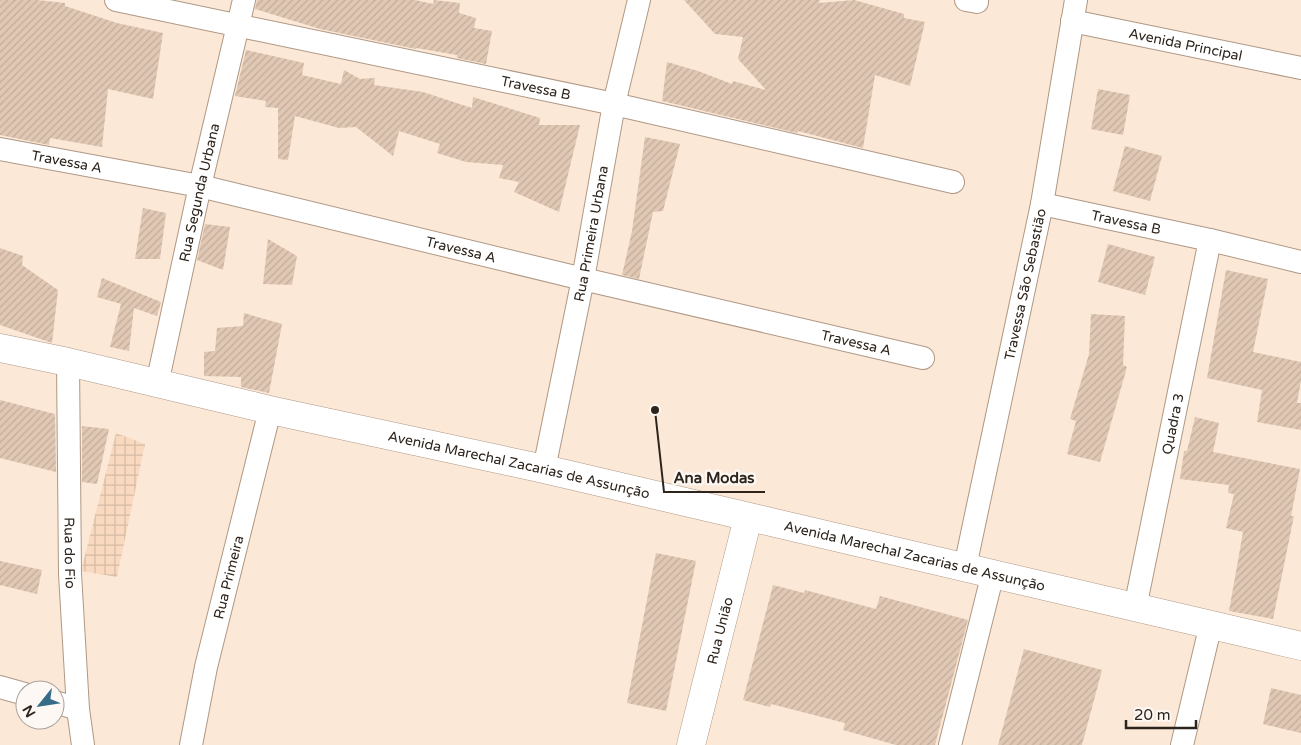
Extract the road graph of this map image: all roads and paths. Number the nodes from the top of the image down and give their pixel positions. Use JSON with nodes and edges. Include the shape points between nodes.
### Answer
{"nodes":[{"id":1,"x":116,"y":0,"type":"edge"},
{"id":2,"x":244,"y":0,"type":"edge"},
{"id":3,"x":639,"y":0,"type":"edge"},
{"id":4,"x":1074,"y":10,"type":"edge"},
{"id":5,"x":238,"y":25,"type":"junction"},
{"id":6,"x":1301,"y":68,"type":"edge"},
{"id":7,"x":614,"y":104,"type":"junction"},
{"id":8,"x":0,"y":149,"type":"edge"},
{"id":9,"x":953,"y":182,"type":"dead end"},
{"id":10,"x":200,"y":186,"type":"junction"},
{"id":11,"x":1042,"y":204,"type":"junction"},
{"id":12,"x":1210,"y":240,"type":"junction"},
{"id":13,"x":1301,"y":262,"type":"edge"},
{"id":14,"x":583,"y":279,"type":"junction"},
{"id":15,"x":0,"y":348,"type":"edge"},
{"id":16,"x":923,"y":358,"type":"dead end"},
{"id":17,"x":68,"y":362,"type":"junction"},
{"id":18,"x":157,"y":384,"type":"junction"},
{"id":19,"x":270,"y":410,"type":"junction"},
{"id":20,"x":544,"y":469,"type":"junction"},
{"id":21,"x":748,"y":518,"type":"junction"},
{"id":22,"x":965,"y":567,"type":"junction"},
{"id":23,"x":994,"y":573,"type":"junction"},
{"id":24,"x":1135,"y":608,"type":"junction"},
{"id":25,"x":1211,"y":624,"type":"junction"},
{"id":26,"x":1301,"y":644,"type":"edge"},
{"id":27,"x":0,"y":687,"type":"edge"},
{"id":28,"x":15,"y":691,"type":"edge"},
{"id":29,"x":65,"y":705,"type":"edge"},
{"id":30,"x":78,"y":709,"type":"junction"},
{"id":31,"x":83,"y":745,"type":"edge"},
{"id":32,"x":191,"y":745,"type":"edge"},
{"id":33,"x":691,"y":745,"type":"edge"},
{"id":34,"x":950,"y":745,"type":"edge"},
{"id":35,"x":1182,"y":745,"type":"edge"}],
"edges":[{"from":1,"to":5,"type":"street","name":"Travessa B"},
{"from":2,"to":5,"type":"street","name":"Rua Segunda Urbana"},
{"from":3,"to":7,"type":"street","name":"Rua Primeira Urbana"},
{"from":4,"to":6,"type":"street","name":"Avenida Principal"},
{"from":4,"to":11,"type":"street","name":"Travessa São Sebastião"},
{"from":5,"to":7,"type":"street","name":"Travessa B"},
{"from":5,"to":10,"type":"street","name":"Rua Segunda Urbana"},
{"from":7,"to":9,"type":"street","name":"Travessa B"},
{"from":7,"to":14,"type":"street","name":"Rua Primeira Urbana"},
{"from":8,"to":10,"type":"street","name":"Travessa A"},
{"from":10,"to":14,"type":"street","name":"Travessa A"},
{"from":10,"to":18,"type":"street","name":"Rua Segunda Urbana"},
{"from":11,"to":12,"type":"street","name":"Travessa B"},
{"from":11,"to":22,"type":"street","name":"Travessa São Sebastião"},
{"from":12,"to":13,"type":"street","name":"Travessa B"},
{"from":12,"to":24,"type":"street","name":"Quadra 3"},
{"from":14,"to":16,"type":"street","name":"Travessa A"},
{"from":14,"to":20,"type":"street","name":"Rua Primeira Urbana"},
{"from":15,"to":17,"type":"main road","name":"Avenida Marechal Zacarias de Assunção"},
{"from":17,"to":18,"type":"main road","name":"Avenida Marechal Zacarias de Assunção"},
{"from":17,"to":30,"type":"street","name":"Rua do Fio","via":[[70,574]]},
{"from":18,"to":19,"type":"main road","name":"Avenida Marechal Zacarias de Assunção"},
{"from":19,"to":20,"type":"main road","name":"Avenida Marechal Zacarias de Assunção"},
{"from":19,"to":32,"type":"street","name":"Rua Primeira","via":[[206,667]]},
{"from":20,"to":21,"type":"main road","name":"Avenida Marechal Zacarias de Assunção"},
{"from":21,"to":22,"type":"main road","name":"Avenida Marechal Zacarias de Assunção"},
{"from":21,"to":33,"type":"main road","name":"Rua União"},
{"from":22,"to":23,"type":"main road","name":"Avenida Marechal Zacarias de Assunção"},
{"from":23,"to":24,"type":"main road","name":"Avenida Marechal Zacarias de Assunção"},
{"from":23,"to":34,"type":"street"},
{"from":24,"to":25,"type":"main road","name":"Avenida Marechal Zacarias de Assunção"},
{"from":25,"to":26,"type":"main road","name":"Avenida Marechal Zacarias de Assunção"},
{"from":25,"to":35,"type":"street"},
{"from":27,"to":28,"type":"street"},
{"from":29,"to":30,"type":"street"},
{"from":30,"to":31,"type":"street","name":"Rua do Fio"}]}
